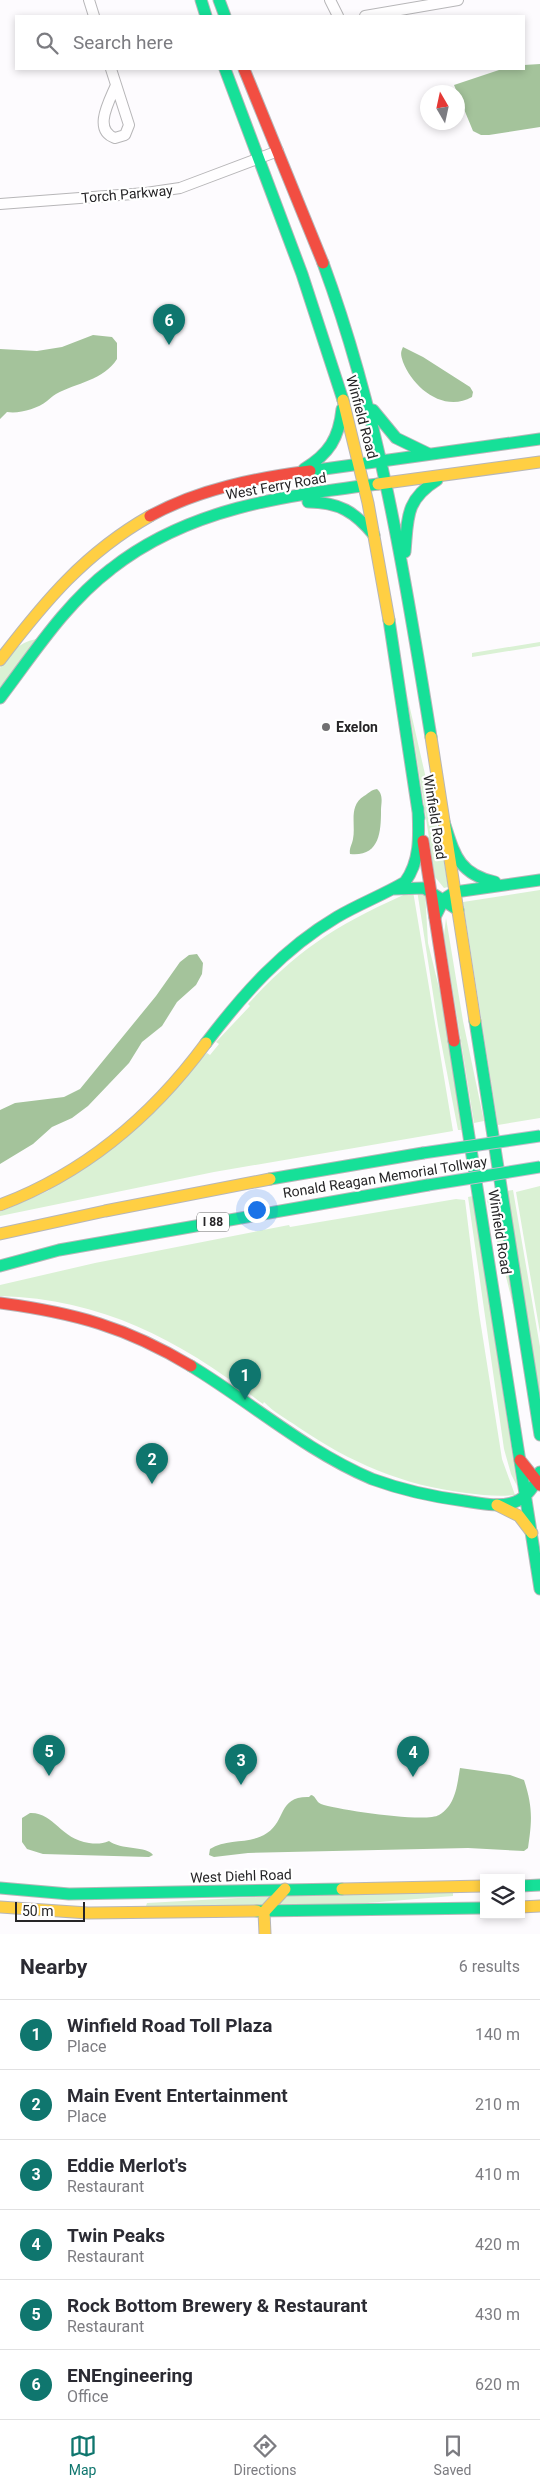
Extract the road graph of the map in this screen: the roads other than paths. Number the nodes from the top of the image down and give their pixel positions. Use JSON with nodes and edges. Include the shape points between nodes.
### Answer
{"nodes":[{"id":1,"x":89,"y":0,"type":"edge"},
{"id":2,"x":201,"y":0,"type":"edge"},
{"id":3,"x":219,"y":0,"type":"edge"},
{"id":4,"x":330,"y":0,"type":"edge"},
{"id":5,"x":458,"y":0,"type":"edge"},
{"id":6,"x":94,"y":15,"type":"edge"},
{"id":7,"x":206,"y":15,"type":"edge"},
{"id":8,"x":225,"y":15,"type":"edge"},
{"id":9,"x":338,"y":15,"type":"edge"},
{"id":10,"x":371,"y":15,"type":"edge"},
{"id":11,"x":111,"y":70,"type":"edge"},
{"id":12,"x":224,"y":70,"type":"edge"},
{"id":13,"x":244,"y":70,"type":"edge"},
{"id":14,"x":116,"y":85,"type":"dead end"},
{"id":15,"x":278,"y":151,"type":"junction"},
{"id":16,"x":257,"y":159,"type":"junction"},
{"id":17,"x":0,"y":204,"type":"edge"},
{"id":18,"x":343,"y":400,"type":"junction"},
{"id":19,"x":368,"y":402,"type":"junction"},
{"id":20,"x":540,"y":439,"type":"edge"},
{"id":21,"x":430,"y":454,"type":"junction"},
{"id":22,"x":383,"y":460,"type":"junction"},
{"id":23,"x":540,"y":462,"type":"edge"},
{"id":24,"x":359,"y":464,"type":"junction"},
{"id":25,"x":297,"y":472,"type":"junction"},
{"id":26,"x":448,"y":475,"type":"junction"},
{"id":27,"x":388,"y":483,"type":"junction"},
{"id":28,"x":365,"y":486,"type":"junction"},
{"id":29,"x":263,"y":500,"type":"junction"},
{"id":30,"x":374,"y":536,"type":"junction"},
{"id":31,"x":404,"y":568,"type":"junction"},
{"id":32,"x":0,"y":660,"type":"edge"},
{"id":33,"x":0,"y":698,"type":"edge"},
{"id":34,"x":418,"y":808,"type":"junction"},
{"id":35,"x":443,"y":819,"type":"junction"},
{"id":36,"x":540,"y":880,"type":"edge"},
{"id":37,"x":518,"y":882,"type":"junction"},
{"id":38,"x":394,"y":889,"type":"junction"},
{"id":39,"x":430,"y":890,"type":"junction"},
{"id":40,"x":455,"y":892,"type":"junction"},
{"id":41,"x":444,"y":898,"type":"junction"},
{"id":42,"x":458,"y":910,"type":"junction"},
{"id":43,"x":435,"y":917,"type":"junction"},
{"id":44,"x":540,"y":1136,"type":"edge"},
{"id":45,"x":540,"y":1167,"type":"edge"},
{"id":46,"x":0,"y":1205,"type":"edge"},
{"id":47,"x":0,"y":1234,"type":"edge"},
{"id":48,"x":0,"y":1266,"type":"edge"},
{"id":49,"x":0,"y":1303,"type":"edge"},
{"id":50,"x":540,"y":1435,"type":"edge"},
{"id":51,"x":520,"y":1460,"type":"junction"},
{"id":52,"x":539,"y":1479,"type":"edge"},
{"id":53,"x":526,"y":1496,"type":"junction"},
{"id":54,"x":497,"y":1505,"type":"junction"},
{"id":55,"x":532,"y":1533,"type":"junction"},
{"id":56,"x":540,"y":1589,"type":"edge"},
{"id":57,"x":540,"y":1880,"type":"edge"},
{"id":58,"x":540,"y":1885,"type":"edge"},
{"id":59,"x":480,"y":1886,"type":"edge"},
{"id":60,"x":525,"y":1886,"type":"edge"},
{"id":61,"x":525,"y":1886,"type":"edge"},
{"id":62,"x":0,"y":1888,"type":"edge"},
{"id":63,"x":285,"y":1890,"type":"junction"},
{"id":64,"x":540,"y":1906,"type":"edge"},
{"id":65,"x":0,"y":1907,"type":"edge"},
{"id":66,"x":525,"y":1907,"type":"edge"},
{"id":67,"x":480,"y":1908,"type":"edge"},
{"id":68,"x":264,"y":1912,"type":"junction"},
{"id":69,"x":264,"y":1934,"type":"edge"}],
"edges":[{"from":1,"to":6,"type":"street"},
{"from":2,"to":7,"type":"main road"},
{"from":3,"to":8,"type":"main road"},
{"from":4,"to":9,"type":"street"},
{"from":5,"to":10,"type":"street"},
{"from":11,"to":14,"type":"street"},
{"from":12,"to":16,"type":"main road","name":"Winfield Road"},
{"from":13,"to":15,"type":"main road","name":"Winfield Road"},
{"from":15,"to":16,"type":"street","name":"Torch Parkway"},
{"from":15,"to":19,"type":"main road","name":"Winfield Road","via":[[334,293]]},
{"from":16,"to":17,"type":"street","name":"Torch Parkway","via":[[195,184],[170,190]]},
{"from":16,"to":18,"type":"main road","name":"Winfield Road","via":[[299,265]]},
{"from":18,"to":24,"type":"main road","name":"Winfield Road"},
{"from":18,"to":25,"type":"main road","via":[[337,435],[330,451]]},
{"from":19,"to":21,"type":"main road","via":[[397,440]]},
{"from":19,"to":22,"type":"main road","name":"Winfield Road"},
{"from":20,"to":21,"type":"main road","name":"West Ferry Road"},
{"from":21,"to":22,"type":"main road","name":"West Ferry Road"},
{"from":22,"to":24,"type":"main road","name":"West Ferry Road"},
{"from":22,"to":27,"type":"main road","name":"Winfield Road"},
{"from":23,"to":26,"type":"main road","name":"West Ferry Road"},
{"from":24,"to":25,"type":"main road","name":"West Ferry Road"},
{"from":24,"to":28,"type":"main road","name":"Winfield Road"},
{"from":25,"to":32,"type":"main road","name":"West Ferry Road","via":[[204,491],[171,504],[124,530],[56,588]]},
{"from":26,"to":27,"type":"main road","name":"West Ferry Road"},
{"from":26,"to":31,"type":"main road","via":[[423,488],[410,504]]},
{"from":27,"to":28,"type":"main road","name":"West Ferry Road"},
{"from":27,"to":31,"type":"main road","name":"Winfield Road"},
{"from":28,"to":29,"type":"main road","name":"West Ferry Road"},
{"from":28,"to":30,"type":"main road","name":"Winfield Road"},
{"from":29,"to":30,"type":"main road","via":[[326,501],[342,505],[358,514]]},
{"from":29,"to":33,"type":"main road","name":"West Ferry Road","via":[[191,521],[160,536],[112,568],[77,599]]},
{"from":30,"to":34,"type":"main road","name":"Winfield Road"},
{"from":31,"to":35,"type":"main road","name":"Winfield Road"},
{"from":34,"to":38,"type":"main road","via":[[419,838],[415,865],[412,875]]},
{"from":34,"to":39,"type":"main road","name":"Winfield Road"},
{"from":35,"to":37,"type":"main road","via":[[457,858],[469,875],[483,881]]},
{"from":35,"to":40,"type":"main road","name":"Winfield Road"},
{"from":36,"to":37,"type":"main road"},
{"from":37,"to":40,"type":"main road"},
{"from":38,"to":39,"type":"main road","via":[[415,886]]},
{"from":38,"to":46,"type":"main road","via":[[333,919],[283,955],[248,990],[167,1091],[136,1123],[104,1149],[42,1187]]},
{"from":39,"to":41,"type":"main road"},
{"from":39,"to":43,"type":"main road","name":"Winfield Road"},
{"from":40,"to":41,"type":"main road"},
{"from":40,"to":42,"type":"main road","name":"Winfield Road"},
{"from":41,"to":42,"type":"main road"},
{"from":41,"to":43,"type":"main road"},
{"from":42,"to":50,"type":"main road","name":"Winfield Road"},
{"from":43,"to":51,"type":"main road","name":"Winfield Road"},
{"from":44,"to":47,"type":"main road","name":"Ronald Reagan Memorial Tollway","number":"I 88","bridge":true,"via":[[179,1196]]},
{"from":45,"to":48,"type":"main road","name":"Ronald Reagan Memorial Tollway","number":"I 88","bridge":true,"via":[[68,1248]]},
{"from":49,"to":54,"type":"main road","via":[[90,1319],[140,1338],[202,1372],[325,1454],[371,1478],[427,1495]]},
{"from":51,"to":52,"type":"main road"},
{"from":51,"to":53,"type":"main road","name":"Winfield Road"},
{"from":52,"to":53,"type":"main road"},
{"from":53,"to":54,"type":"main road"},
{"from":53,"to":55,"type":"main road","name":"Winfield Road"},
{"from":54,"to":55,"type":"main road","via":[[519,1516]]},
{"from":55,"to":56,"type":"main road","name":"Winfield Road"},
{"from":57,"to":60,"type":"main road"},
{"from":58,"to":61,"type":"main road"},
{"from":59,"to":63,"type":"main road","name":"West Diehl Road"},
{"from":62,"to":63,"type":"main road","name":"West Diehl Road","via":[[69,1894]]},
{"from":63,"to":68,"type":"main road"},
{"from":64,"to":66,"type":"main road"},
{"from":65,"to":68,"type":"main road","via":[[88,1913]]},
{"from":67,"to":68,"type":"main road"},
{"from":68,"to":69,"type":"main road"}]}
